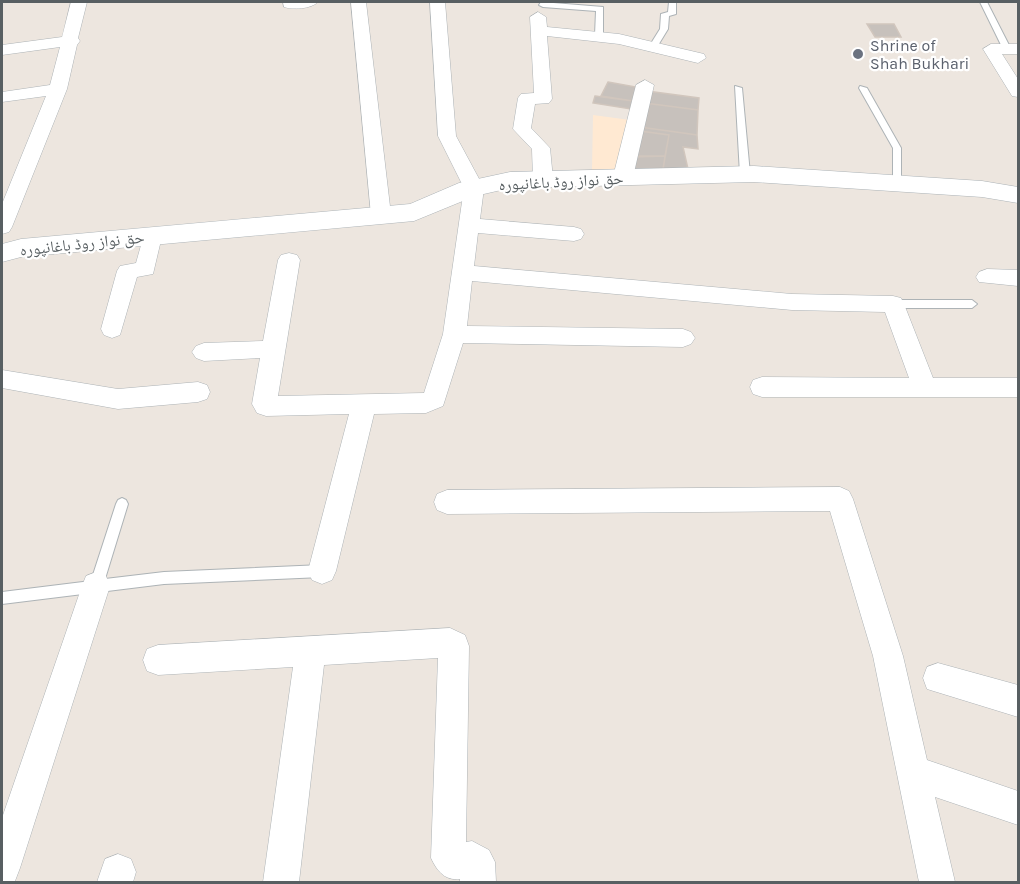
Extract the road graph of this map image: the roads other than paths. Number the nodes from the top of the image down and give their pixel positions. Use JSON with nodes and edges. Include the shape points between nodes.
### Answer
{"nodes":[{"id":1,"x":79,"y":2,"type":"edge"},
{"id":2,"x":310,"y":2,"type":"edge"},
{"id":3,"x":358,"y":2,"type":"edge"},
{"id":4,"x":437,"y":2,"type":"edge"},
{"id":5,"x":672,"y":2,"type":"edge"},
{"id":6,"x":983,"y":2,"type":"edge"},
{"id":7,"x":289,"y":4,"type":"dead end"},
{"id":8,"x":540,"y":16,"type":"edge"},
{"id":9,"x":598,"y":34,"type":"junction"},
{"id":10,"x":72,"y":41,"type":"junction"},
{"id":11,"x":654,"y":45,"type":"junction"},
{"id":12,"x":1013,"y":49,"type":"edge"},
{"id":13,"x":2,"y":50,"type":"edge"},
{"id":14,"x":698,"y":58,"type":"dead end"},
{"id":15,"x":645,"y":84,"type":"dead end"},
{"id":16,"x":738,"y":88,"type":"dead end"},
{"id":17,"x":862,"y":88,"type":"dead end"},
{"id":18,"x":58,"y":89,"type":"junction"},
{"id":19,"x":1018,"y":92,"type":"edge"},
{"id":20,"x":2,"y":97,"type":"edge"},
{"id":21,"x":745,"y":174,"type":"junction"},
{"id":22,"x":624,"y":177,"type":"junction"},
{"id":23,"x":543,"y":179,"type":"junction"},
{"id":24,"x":898,"y":184,"type":"junction"},
{"id":25,"x":474,"y":188,"type":"junction"},
{"id":26,"x":1018,"y":195,"type":"edge"},
{"id":27,"x":381,"y":215,"type":"junction"},
{"id":28,"x":469,"y":225,"type":"junction"},
{"id":29,"x":2,"y":227,"type":"edge"},
{"id":30,"x":574,"y":234,"type":"dead end"},
{"id":31,"x":152,"y":236,"type":"junction"},
{"id":32,"x":2,"y":253,"type":"edge"},
{"id":33,"x":290,"y":260,"type":"dead end"},
{"id":34,"x":463,"y":273,"type":"junction"},
{"id":35,"x":987,"y":277,"type":"dead end"},
{"id":36,"x":1018,"y":278,"type":"edge"},
{"id":37,"x":893,"y":304,"type":"junction"},
{"id":38,"x":972,"y":304,"type":"dead end"},
{"id":39,"x":112,"y":329,"type":"dead end"},
{"id":40,"x":454,"y":334,"type":"junction"},
{"id":41,"x":683,"y":338,"type":"dead end"},
{"id":42,"x":275,"y":349,"type":"junction"},
{"id":43,"x":204,"y":352,"type":"dead end"},
{"id":44,"x":2,"y":379,"type":"edge"},
{"id":45,"x":762,"y":387,"type":"dead end"},
{"id":46,"x":924,"y":387,"type":"junction"},
{"id":47,"x":1018,"y":388,"type":"edge"},
{"id":48,"x":198,"y":392,"type":"dead end"},
{"id":49,"x":363,"y":404,"type":"junction"},
{"id":50,"x":447,"y":502,"type":"dead end"},
{"id":51,"x":122,"y":504,"type":"dead end"},
{"id":52,"x":322,"y":571,"type":"joint"},
{"id":53,"x":96,"y":586,"type":"junction"},
{"id":54,"x":3,"y":601,"type":"edge"},
{"id":55,"x":311,"y":650,"type":"junction"},
{"id":56,"x":158,"y":660,"type":"dead end"},
{"id":57,"x":938,"y":678,"type":"dead end"},
{"id":58,"x":1018,"y":701,"type":"edge"},
{"id":59,"x":912,"y":772,"type":"junction"},
{"id":60,"x":1018,"y":808,"type":"edge"},
{"id":61,"x":8,"y":832,"type":"edge"},
{"id":62,"x":2,"y":868,"type":"edge"},
{"id":63,"x":281,"y":882,"type":"edge"},
{"id":64,"x":478,"y":882,"type":"edge"},
{"id":65,"x":936,"y":882,"type":"edge"}],
"edges":[{"from":1,"to":10,"type":"street"},
{"from":2,"to":7,"type":"street"},
{"from":3,"to":27,"type":"street"},
{"from":4,"to":25,"type":"street","via":[[447,136]]},
{"from":5,"to":11,"type":"lane","via":[[672,14],[665,14],[664,29]]},
{"from":6,"to":12,"type":"lane"},
{"from":8,"to":9,"type":"street"},
{"from":8,"to":9,"type":"lane","via":[[543,5],[600,9]]},
{"from":8,"to":23,"type":"street","via":[[543,99],[527,98],[522,129],[541,148]]},
{"from":9,"to":11,"type":"street"},
{"from":10,"to":13,"type":"street"},
{"from":10,"to":18,"type":"street"},
{"from":11,"to":14,"type":"street"},
{"from":12,"to":19,"type":"street","via":[[991,49]]},
{"from":15,"to":22,"type":"street"},
{"from":16,"to":21,"type":"lane"},
{"from":17,"to":24,"type":"lane","via":[[897,148]]},
{"from":18,"to":20,"type":"street"},
{"from":18,"to":29,"type":"street"},
{"from":21,"to":22,"type":"street","name":"حق نواز روڈ باغانپورہ"},
{"from":21,"to":24,"type":"street","name":"حق نواز روڈ باغانپورہ"},
{"from":22,"to":23,"type":"street","name":"حق نواز روڈ باغانپورہ"},
{"from":23,"to":25,"type":"street","name":"حق نواز روڈ باغانپورہ","via":[[510,180]]},
{"from":24,"to":26,"type":"street","name":"حق نواز روڈ باغانپورہ"},
{"from":25,"to":27,"type":"street","name":"حق نواز روڈ باغانپورہ","via":[[414,212]]},
{"from":25,"to":28,"type":"street"},
{"from":27,"to":31,"type":"street","name":"حق نواز روڈ باغانپورہ"},
{"from":28,"to":30,"type":"street"},
{"from":28,"to":34,"type":"street"},
{"from":31,"to":32,"type":"street","name":"حق نواز روڈ باغانپورہ"},
{"from":31,"to":39,"type":"street","via":[[145,269],[128,271]]},
{"from":33,"to":42,"type":"street"},
{"from":34,"to":37,"type":"street","via":[[792,302]]},
{"from":34,"to":40,"type":"street"},
{"from":35,"to":36,"type":"street"},
{"from":37,"to":38,"type":"lane"},
{"from":37,"to":46,"type":"street"},
{"from":40,"to":41,"type":"street"},
{"from":40,"to":49,"type":"street","via":[[431,402]]},
{"from":42,"to":43,"type":"street"},
{"from":42,"to":49,"type":"street","via":[[266,406]]},
{"from":44,"to":48,"type":"street","via":[[118,399]]},
{"from":45,"to":46,"type":"street"},
{"from":46,"to":47,"type":"street"},
{"from":49,"to":52,"type":"street"},
{"from":50,"to":59,"type":"street","via":[[840,499],[888,656]]},
{"from":51,"to":53,"type":"lane"},
{"from":52,"to":53,"type":"lane","via":[[164,578]]},
{"from":53,"to":54,"type":"lane"},
{"from":53,"to":61,"type":"street"},
{"from":55,"to":56,"type":"street"},
{"from":55,"to":63,"type":"street"},
{"from":55,"to":64,"type":"street","via":[[450,643],[454,646],[448,849],[454,862],[477,862]]},
{"from":57,"to":58,"type":"street"},
{"from":59,"to":60,"type":"street"},
{"from":59,"to":65,"type":"street"},
{"from":61,"to":62,"type":"street"}]}
